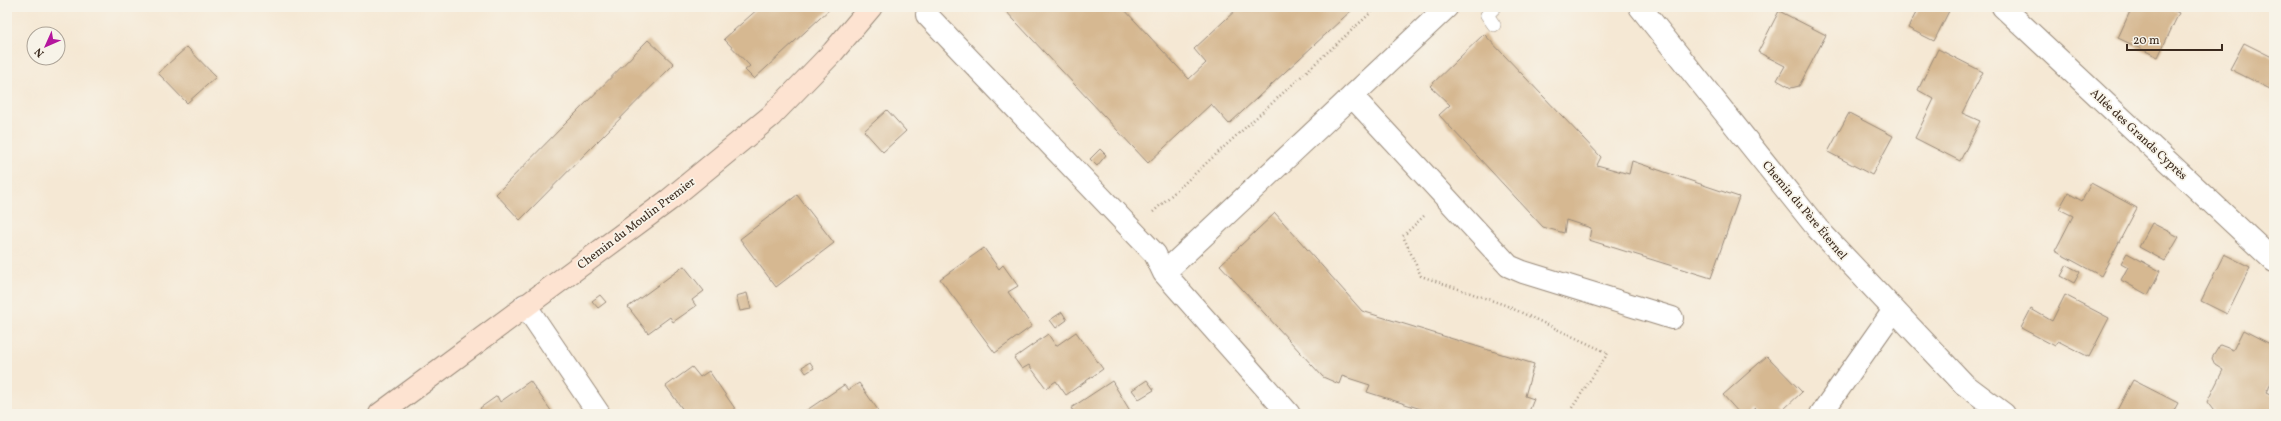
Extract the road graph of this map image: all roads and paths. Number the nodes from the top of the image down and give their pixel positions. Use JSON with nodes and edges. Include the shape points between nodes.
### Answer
{"nodes":[{"id":1,"x":871,"y":7,"type":"edge"},
{"id":2,"x":1376,"y":7,"type":"edge"},
{"id":3,"x":1447,"y":7,"type":"edge"},
{"id":4,"x":1495,"y":7,"type":"edge"},
{"id":5,"x":1640,"y":7,"type":"edge"},
{"id":6,"x":2003,"y":7,"type":"edge"},
{"id":7,"x":928,"y":15,"type":"dead end"},
{"id":8,"x":1494,"y":25,"type":"dead end"},
{"id":9,"x":1352,"y":96,"type":"junction"},
{"id":10,"x":1445,"y":196,"type":"junction"},
{"id":11,"x":1133,"y":231,"type":"junction"},
{"id":12,"x":2274,"y":260,"type":"edge"},
{"id":13,"x":1164,"y":273,"type":"junction"},
{"id":14,"x":525,"y":305,"type":"junction"},
{"id":15,"x":1894,"y":310,"type":"junction"},
{"id":16,"x":1672,"y":318,"type":"dead end"},
{"id":17,"x":380,"y":414,"type":"edge"},
{"id":18,"x":599,"y":414,"type":"edge"},
{"id":19,"x":1289,"y":414,"type":"edge"},
{"id":20,"x":1568,"y":414,"type":"edge"},
{"id":21,"x":1821,"y":414,"type":"edge"},
{"id":22,"x":2004,"y":414,"type":"edge"}],
"edges":[{"from":1,"to":14,"type":"main road","name":"Chemin du Moulin Premier","via":[[833,52],[771,116],[669,200]]},
{"from":2,"to":11,"type":"path"},
{"from":3,"to":9,"type":"street"},
{"from":4,"to":8,"type":"lane","via":[[1487,14]]},
{"from":5,"to":15,"type":"street","name":"Chemin du Père Éternel","via":[[1817,228]]},
{"from":6,"to":12,"type":"street","name":"Allée des Grands Cyprès"},
{"from":7,"to":11,"type":"street"},
{"from":9,"to":10,"type":"street"},
{"from":9,"to":13,"type":"street"},
{"from":10,"to":16,"type":"street","via":[[1509,266]]},
{"from":10,"to":20,"type":"path","via":[[1403,236],[1421,276],[1505,305],[1608,353]]},
{"from":11,"to":13,"type":"street","via":[[1155,254]]},
{"from":13,"to":19,"type":"street"},
{"from":14,"to":17,"type":"main road","name":"Chemin du Moulin Premier"},
{"from":14,"to":18,"type":"street"},
{"from":15,"to":21,"type":"street"},
{"from":15,"to":22,"type":"street","name":"Chemin du Père Éternel","via":[[1964,384]]}]}
